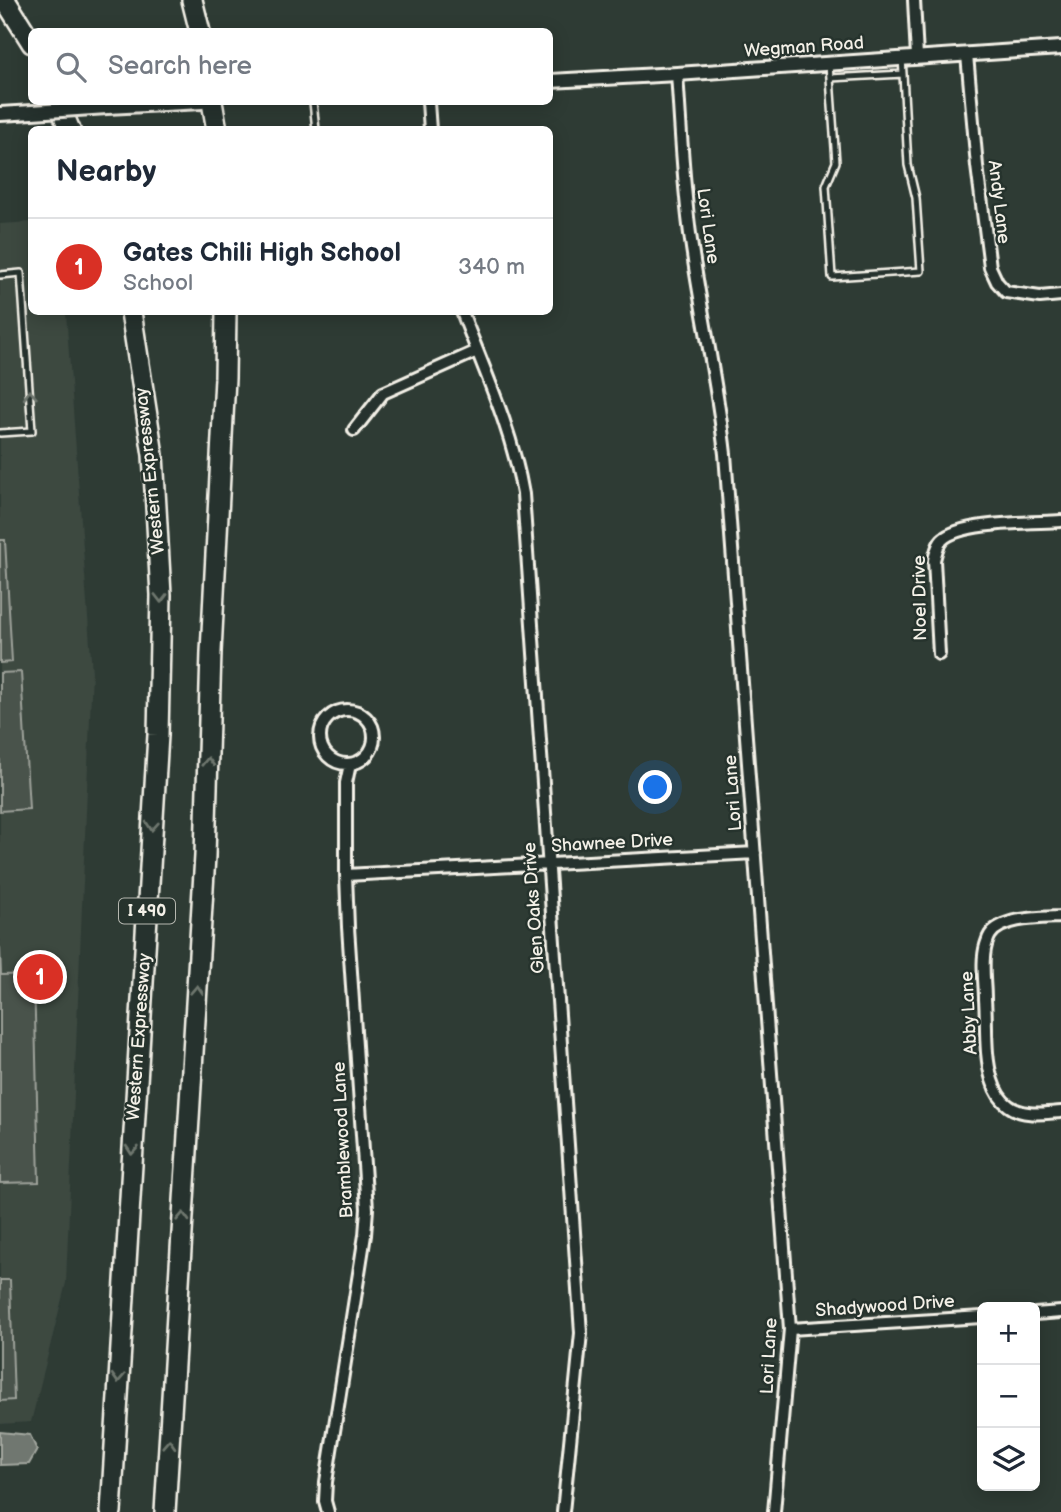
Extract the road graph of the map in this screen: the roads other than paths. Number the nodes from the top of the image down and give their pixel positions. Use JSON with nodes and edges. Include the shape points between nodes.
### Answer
{"nodes":[{"id":1,"x":5,"y":0,"type":"edge"},
{"id":2,"x":16,"y":0,"type":"edge"},
{"id":3,"x":192,"y":0,"type":"edge"},
{"id":4,"x":914,"y":0,"type":"edge"},
{"id":5,"x":199,"y":28,"type":"edge"},
{"id":6,"x":28,"y":32,"type":"edge"},
{"id":7,"x":28,"y":36,"type":"edge"},
{"id":8,"x":1061,"y":48,"type":"edge"},
{"id":9,"x":967,"y":55,"type":"junction"},
{"id":10,"x":916,"y":57,"type":"junction"},
{"id":11,"x":902,"y":58,"type":"junction"},
{"id":12,"x":829,"y":63,"type":"junction"},
{"id":13,"x":677,"y":74,"type":"junction"},
{"id":14,"x":903,"y":74,"type":"junction"},
{"id":15,"x":830,"y":78,"type":"junction"},
{"id":16,"x":553,"y":81,"type":"edge"},
{"id":17,"x":59,"y":105,"type":"edge"},
{"id":18,"x":140,"y":105,"type":"edge"},
{"id":19,"x":213,"y":105,"type":"edge"},
{"id":20,"x":313,"y":105,"type":"edge"},
{"id":21,"x":428,"y":105,"type":"edge"},
{"id":22,"x":0,"y":114,"type":"edge"},
{"id":23,"x":68,"y":126,"type":"edge"},
{"id":24,"x":216,"y":126,"type":"edge"},
{"id":25,"x":316,"y":126,"type":"edge"},
{"id":26,"x":430,"y":126,"type":"edge"},
{"id":27,"x":0,"y":275,"type":"edge"},
{"id":28,"x":1061,"y":295,"type":"edge"},
{"id":29,"x":131,"y":315,"type":"edge"},
{"id":30,"x":226,"y":315,"type":"edge"},
{"id":31,"x":464,"y":315,"type":"edge"},
{"id":32,"x":477,"y":351,"type":"junction"},
{"id":33,"x":354,"y":430,"type":"dead end"},
{"id":34,"x":0,"y":433,"type":"edge"},
{"id":35,"x":1061,"y":521,"type":"edge"},
{"id":36,"x":939,"y":654,"type":"dead end"},
{"id":37,"x":350,"y":764,"type":"junction"},
{"id":38,"x":755,"y":853,"type":"junction"},
{"id":39,"x":549,"y":864,"type":"junction"},
{"id":40,"x":346,"y":874,"type":"junction"},
{"id":41,"x":1061,"y":917,"type":"edge"},
{"id":42,"x":1061,"y":1112,"type":"edge"},
{"id":43,"x":1061,"y":1312,"type":"edge"},
{"id":44,"x":1040,"y":1314,"type":"edge"},
{"id":45,"x":977,"y":1317,"type":"edge"},
{"id":46,"x":790,"y":1329,"type":"junction"},
{"id":47,"x":111,"y":1512,"type":"edge"},
{"id":48,"x":165,"y":1512,"type":"edge"},
{"id":49,"x":328,"y":1512,"type":"edge"},
{"id":50,"x":562,"y":1512,"type":"edge"},
{"id":51,"x":774,"y":1512,"type":"edge"}],
"edges":[{"from":1,"to":7,"type":"highway"},
{"from":2,"to":6,"type":"highway"},
{"from":3,"to":5,"type":"highway"},
{"from":4,"to":10,"type":"street"},
{"from":8,"to":9,"type":"street","name":"Wegman Road"},
{"from":9,"to":10,"type":"street","name":"Wegman Road"},
{"from":9,"to":28,"type":"street","name":"Andy Lane","via":[[990,267],[1006,292]]},
{"from":10,"to":11,"type":"street","name":"Wegman Road"},
{"from":11,"to":12,"type":"street","name":"Wegman Road"},
{"from":11,"to":14,"type":"lane"},
{"from":12,"to":13,"type":"street","name":"Wegman Road"},
{"from":12,"to":15,"type":"lane"},
{"from":13,"to":16,"type":"street","name":"Wegman Road"},
{"from":13,"to":38,"type":"street","name":"Lori Lane","via":[[688,216],[725,454]]},
{"from":14,"to":15,"type":"lane"},
{"from":14,"to":15,"type":"lane","via":[[921,271],[832,277],[826,186],[836,162]]},
{"from":17,"to":23,"type":"highway"},
{"from":18,"to":22,"type":"street","bridge":true},
{"from":19,"to":24,"type":"highway"},
{"from":20,"to":25,"type":"lane"},
{"from":21,"to":26,"type":"street"},
{"from":34,"to":27,"type":"lane","one_way":true,"via":[[32,431],[21,273]]},
{"from":29,"to":47,"type":"highway","name":"Western Expressway","number":"I 490","one_way":true,"via":[[153,455],[161,594],[157,749]]},
{"from":48,"to":30,"type":"highway","number":"I 490","one_way":true,"via":[[204,870]]},
{"from":31,"to":32,"type":"street","name":"Glen Oaks Drive"},
{"from":32,"to":33,"type":"street","via":[[383,393]]},
{"from":32,"to":39,"type":"street","name":"Glen Oaks Drive","via":[[510,439],[523,494]]},
{"from":35,"to":36,"type":"street","name":"Noel Drive","via":[[973,527],[943,539],[934,560]]},
{"from":37,"to":37,"type":"street","via":[[365,757],[374,737],[367,719],[349,710],[331,715],[320,738],[329,757]]},
{"from":37,"to":40,"type":"street","name":"Bramblewood Lane"},
{"from":38,"to":39,"type":"street","name":"Shawnee Drive"},
{"from":38,"to":46,"type":"street","name":"Lori Lane"},
{"from":39,"to":40,"type":"street","name":"Shawnee Drive"},
{"from":39,"to":50,"type":"street","name":"Glen Oaks Drive","via":[[581,1333]]},
{"from":40,"to":49,"type":"street","name":"Bramblewood Lane","via":[[367,1209],[326,1482]]},
{"from":41,"to":42,"type":"street","name":"Abby Lane","via":[[1005,924],[991,933],[984,964],[988,1060],[995,1091],[1019,1112]]},
{"from":43,"to":44,"type":"street"},
{"from":45,"to":46,"type":"street","name":"Shadywood Drive"},
{"from":46,"to":51,"type":"street","name":"Lori Lane"}]}
